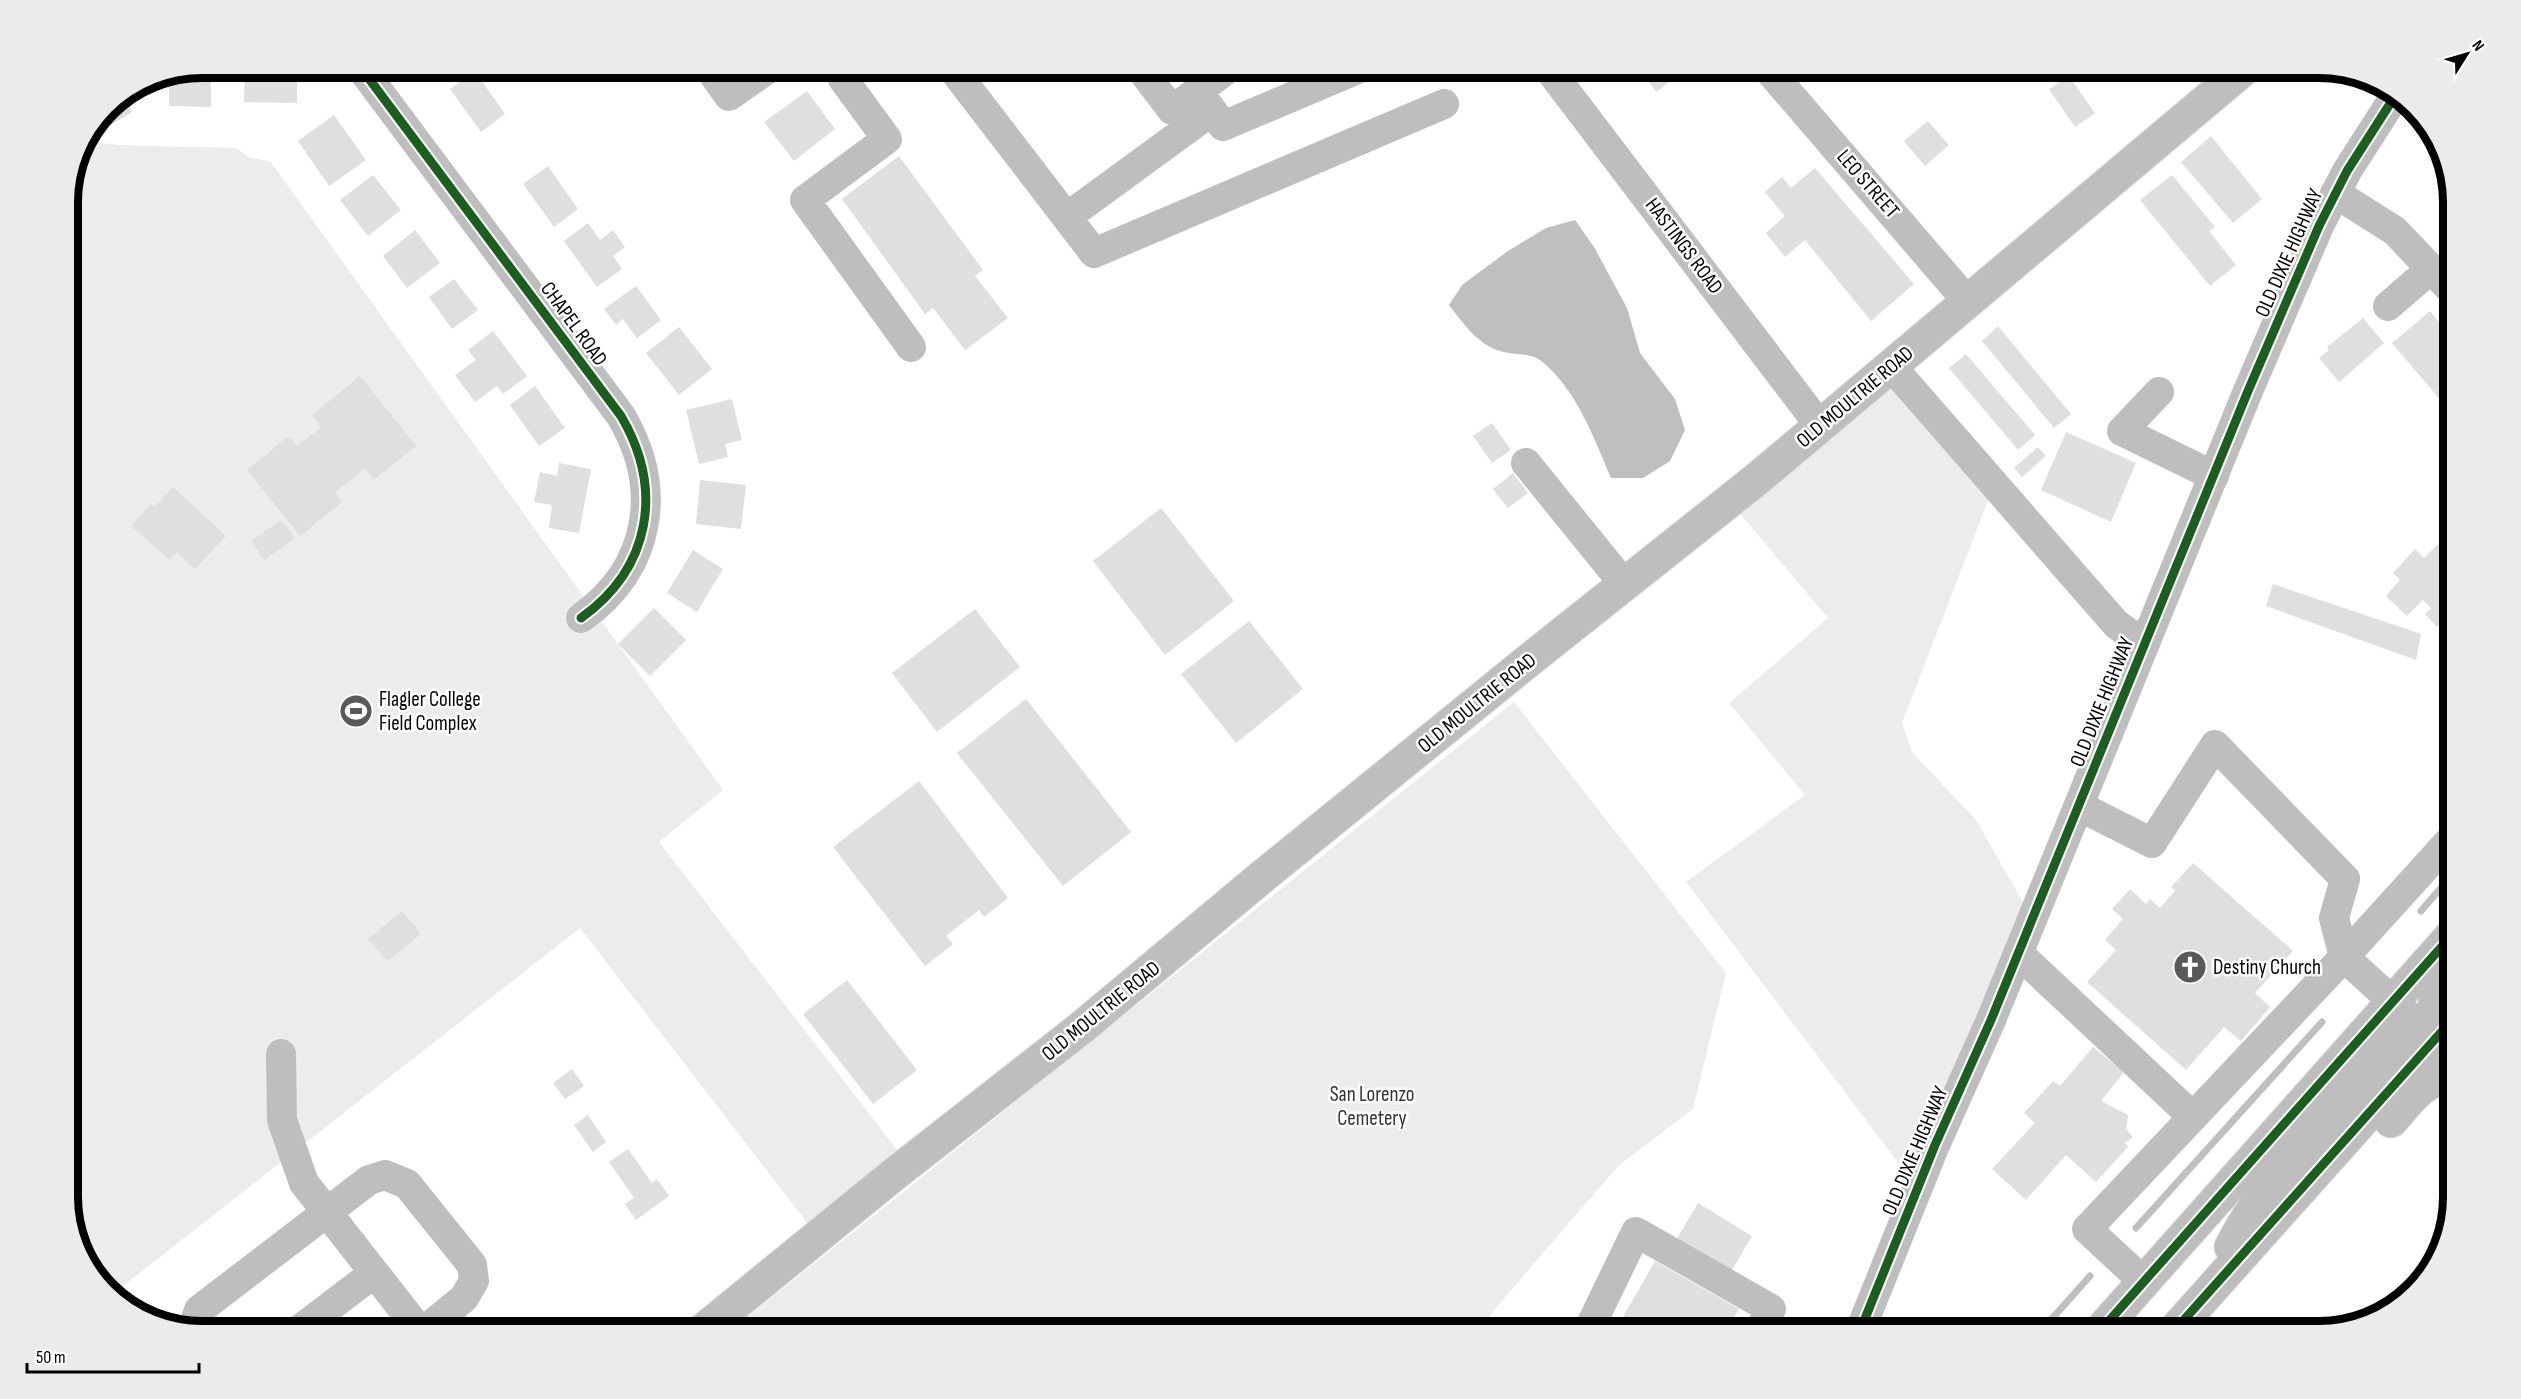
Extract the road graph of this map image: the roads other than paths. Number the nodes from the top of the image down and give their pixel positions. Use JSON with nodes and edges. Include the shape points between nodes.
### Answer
{"nodes":[{"id":1,"x":369,"y":78,"type":"edge"},
{"id":2,"x":716,"y":78,"type":"edge"},
{"id":3,"x":755,"y":78,"type":"edge"},
{"id":4,"x":849,"y":78,"type":"edge"},
{"id":5,"x":960,"y":78,"type":"edge"},
{"id":6,"x":1148,"y":78,"type":"edge"},
{"id":7,"x":1222,"y":78,"type":"edge"},
{"id":8,"x":1336,"y":78,"type":"edge"},
{"id":9,"x":1556,"y":78,"type":"edge"},
{"id":10,"x":1776,"y":78,"type":"edge"},
{"id":11,"x":2234,"y":78,"type":"edge"},
{"id":12,"x":1205,"y":101,"type":"junction"},
{"id":13,"x":2391,"y":102,"type":"edge"},
{"id":14,"x":1444,"y":104,"type":"dead end"},
{"id":15,"x":2335,"y":193,"type":"junction"},
{"id":16,"x":1067,"y":217,"type":"junction"},
{"id":17,"x":2432,"y":268,"type":"junction"},
{"id":18,"x":2443,"y":281,"type":"edge"},
{"id":19,"x":1968,"y":302,"type":"junction"},
{"id":20,"x":2388,"y":306,"type":"dead end"},
{"id":21,"x":911,"y":347,"type":"dead end"},
{"id":22,"x":1892,"y":366,"type":"junction"},
{"id":23,"x":2159,"y":392,"type":"dead end"},
{"id":24,"x":1820,"y":426,"type":"junction"},
{"id":25,"x":1526,"y":463,"type":"dead end"},
{"id":26,"x":2214,"y":476,"type":"junction"},
{"id":27,"x":1624,"y":584,"type":"junction"},
{"id":28,"x":581,"y":618,"type":"dead end"},
{"id":29,"x":2146,"y":641,"type":"junction"},
{"id":30,"x":2079,"y":806,"type":"junction"},
{"id":31,"x":2443,"y":848,"type":"edge"},
{"id":32,"x":2443,"y":946,"type":"edge"},
{"id":33,"x":2018,"y":953,"type":"junction"},
{"id":34,"x":2344,"y":957,"type":"junction"},
{"id":35,"x":2443,"y":979,"type":"edge"},
{"id":36,"x":2393,"y":1003,"type":"junction"},
{"id":37,"x":2443,"y":1035,"type":"edge"},
{"id":38,"x":2443,"y":1039,"type":"edge"},
{"id":39,"x":2443,"y":1049,"type":"edge"},
{"id":40,"x":281,"y":1054,"type":"dead end"},
{"id":41,"x":2443,"y":1076,"type":"edge"},
{"id":42,"x":2193,"y":1117,"type":"junction"},
{"id":43,"x":327,"y":1211,"type":"junction"},
{"id":44,"x":374,"y":1273,"type":"junction"},
{"id":45,"x":2144,"y":1282,"type":"junction"},
{"id":46,"x":2203,"y":1299,"type":"junction"},
{"id":47,"x":195,"y":1321,"type":"edge"},
{"id":48,"x":312,"y":1321,"type":"edge"},
{"id":49,"x":413,"y":1321,"type":"edge"},
{"id":50,"x":436,"y":1321,"type":"edge"},
{"id":51,"x":715,"y":1321,"type":"edge"},
{"id":52,"x":1593,"y":1321,"type":"edge"},
{"id":53,"x":1765,"y":1321,"type":"edge"},
{"id":54,"x":1864,"y":1321,"type":"edge"},
{"id":55,"x":2110,"y":1321,"type":"edge"},
{"id":56,"x":2184,"y":1321,"type":"edge"},
{"id":57,"x":2210,"y":1321,"type":"edge"}],
"edges":[{"from":1,"to":28,"type":"street","name":"CHAPEL ROAD","via":[[633,436],[646,481],[645,518],[639,544],[612,592]]},
{"from":2,"to":3,"type":"street","via":[[729,96]]},
{"from":4,"to":21,"type":"street","via":[[887,139],[805,200]]},
{"from":5,"to":16,"type":"street"},
{"from":6,"to":12,"type":"street","via":[[1172,110]]},
{"from":7,"to":12,"type":"street"},
{"from":8,"to":12,"type":"street","via":[[1223,126]]},
{"from":9,"to":24,"type":"street","name":"HASTINGS ROAD"},
{"from":10,"to":19,"type":"street","name":"LEO STREET"},
{"from":11,"to":19,"type":"main road","name":"OLD MOULTRIE ROAD"},
{"from":12,"to":16,"type":"street"},
{"from":13,"to":15,"type":"street","name":"OLD DIXIE HIGHWAY"},
{"from":14,"to":16,"type":"street","via":[[1094,253]]},
{"from":15,"to":17,"type":"street","via":[[2395,231]]},
{"from":15,"to":26,"type":"street","name":"OLD DIXIE HIGHWAY"},
{"from":17,"to":18,"type":"street"},
{"from":17,"to":20,"type":"street"},
{"from":19,"to":22,"type":"main road","name":"OLD MOULTRIE ROAD"},
{"from":22,"to":24,"type":"main road","name":"OLD MOULTRIE ROAD"},
{"from":22,"to":29,"type":"street","via":[[2116,624]]},
{"from":23,"to":26,"type":"street","via":[[2122,431]]},
{"from":24,"to":27,"type":"main road","name":"OLD MOULTRIE ROAD"},
{"from":25,"to":27,"type":"street"},
{"from":26,"to":29,"type":"street","name":"OLD DIXIE HIGHWAY"},
{"from":27,"to":51,"type":"main road","name":"OLD MOULTRIE ROAD"},
{"from":29,"to":30,"type":"street","name":"OLD DIXIE HIGHWAY"},
{"from":30,"to":33,"type":"street","name":"OLD DIXIE HIGHWAY"},
{"from":30,"to":34,"type":"street","via":[[2152,843],[2215,745],[2344,879],[2334,918]]},
{"from":31,"to":34,"type":"street"},
{"from":32,"to":36,"type":"main road"},
{"from":33,"to":42,"type":"street"},
{"from":33,"to":54,"type":"street","name":"OLD DIXIE HIGHWAY"},
{"from":34,"to":36,"type":"street"},
{"from":34,"to":42,"type":"street"},
{"from":35,"to":37,"type":"main road","via":[[2432,1020]]},
{"from":36,"to":38,"type":"street"},
{"from":36,"to":45,"type":"main road"},
{"from":36,"to":46,"type":"main road","via":[[2400,1021],[2393,1047],[2261,1196]]},
{"from":39,"to":46,"type":"main road"},
{"from":40,"to":43,"type":"street","via":[[282,1120],[304,1183]]},
{"from":41,"to":57,"type":"main road","via":[[2422,1089]]},
{"from":42,"to":45,"type":"street","via":[[2087,1229]]},
{"from":43,"to":44,"type":"street"},
{"from":43,"to":47,"type":"street","via":[[199,1310]]},
{"from":43,"to":50,"type":"street","via":[[369,1180],[386,1175],[407,1184],[472,1265],[474,1281],[464,1298]]},
{"from":44,"to":48,"type":"street"},
{"from":44,"to":49,"type":"street"},
{"from":45,"to":55,"type":"main road"},
{"from":46,"to":56,"type":"main road"},
{"from":52,"to":53,"type":"street","via":[[1636,1232],[1771,1309]]}]}
